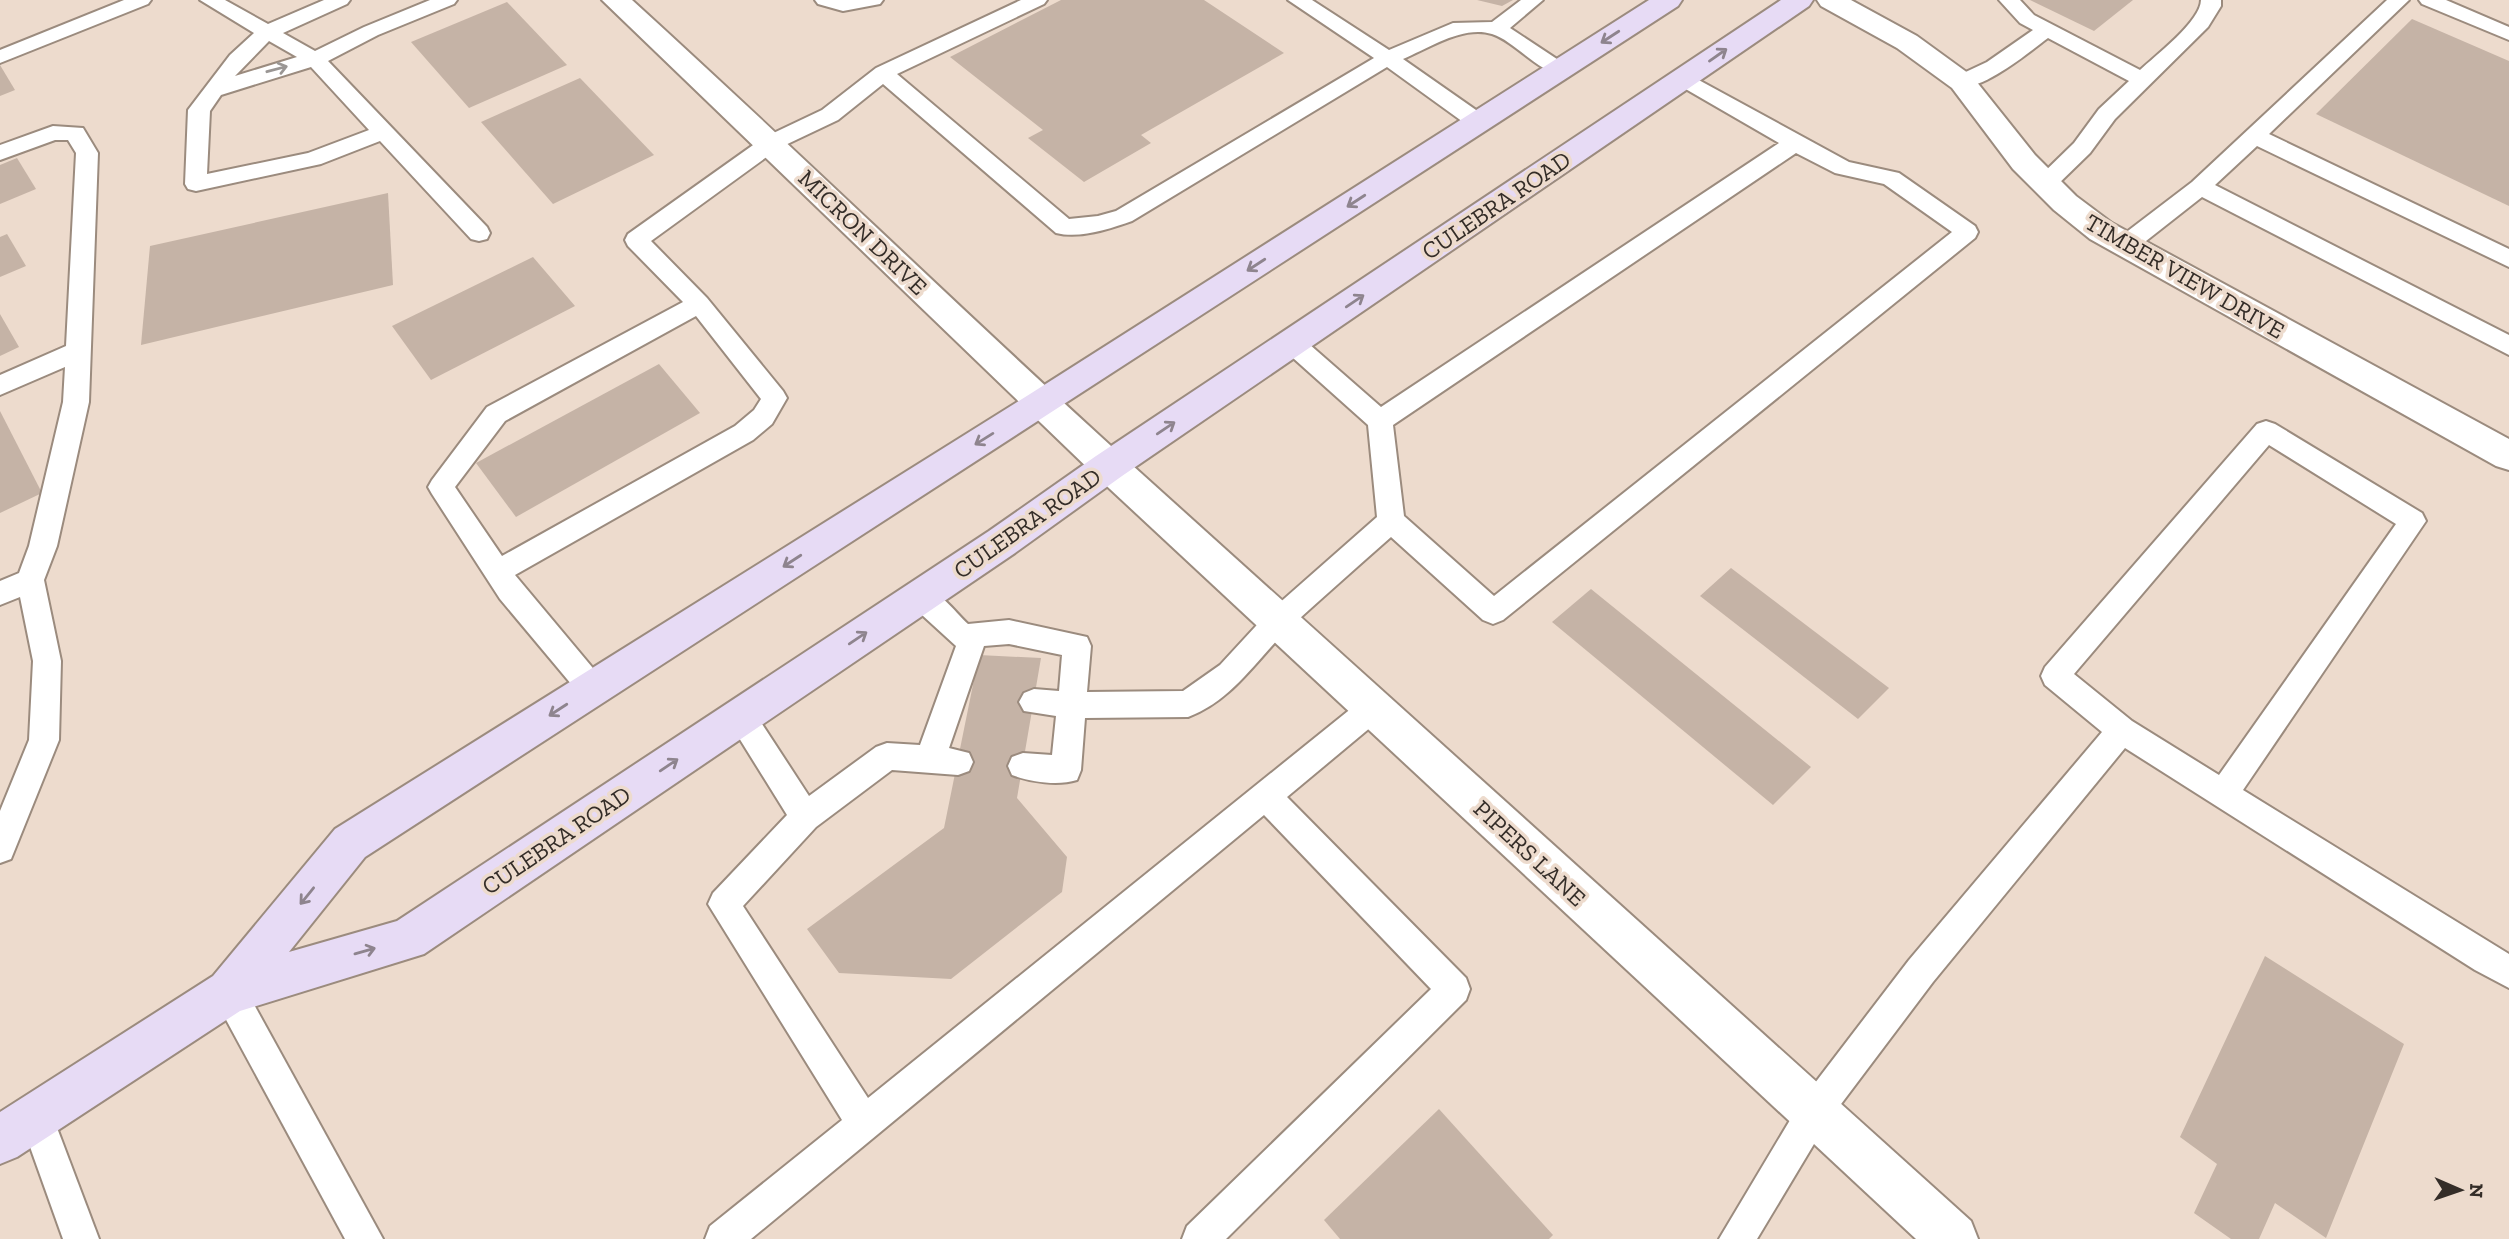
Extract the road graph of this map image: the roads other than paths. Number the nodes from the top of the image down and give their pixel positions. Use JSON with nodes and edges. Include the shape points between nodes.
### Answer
{"nodes":[{"id":1,"x":141,"y":0,"type":"edge"},
{"id":2,"x":210,"y":0,"type":"edge"},
{"id":3,"x":340,"y":0,"type":"edge"},
{"id":4,"x":395,"y":0,"type":"edge"},
{"id":5,"x":447,"y":0,"type":"edge"},
{"id":6,"x":616,"y":0,"type":"edge"},
{"id":7,"x":825,"y":0,"type":"edge"},
{"id":8,"x":873,"y":0,"type":"edge"},
{"id":9,"x":1037,"y":0,"type":"edge"},
{"id":10,"x":1298,"y":0,"type":"edge"},
{"id":11,"x":1533,"y":0,"type":"edge"},
{"id":12,"x":1799,"y":0,"type":"edge"},
{"id":13,"x":1831,"y":0,"type":"edge"},
{"id":14,"x":2010,"y":0,"type":"edge"},
{"id":15,"x":2211,"y":0,"type":"edge"},
{"id":16,"x":2399,"y":0,"type":"edge"},
{"id":17,"x":2429,"y":0,"type":"edge"},
{"id":18,"x":1655,"y":2,"type":"edge"},
{"id":19,"x":413,"y":14,"type":"junction"},
{"id":20,"x":1497,"y":28,"type":"junction"},
{"id":21,"x":2047,"y":30,"type":"junction"},
{"id":22,"x":266,"y":33,"type":"junction"},
{"id":23,"x":2509,"y":34,"type":"edge"},
{"id":24,"x":0,"y":57,"type":"edge"},
{"id":25,"x":1388,"y":58,"type":"junction"},
{"id":26,"x":315,"y":59,"type":"junction"},
{"id":27,"x":1562,"y":69,"type":"junction"},
{"id":28,"x":883,"y":73,"type":"junction"},
{"id":29,"x":1684,"y":79,"type":"junction"},
{"id":30,"x":2142,"y":80,"type":"junction"},
{"id":31,"x":1962,"y":82,"type":"junction"},
{"id":32,"x":212,"y":91,"type":"junction"},
{"id":33,"x":1478,"y":122,"type":"junction"},
{"id":34,"x":384,"y":132,"type":"junction"},
{"id":35,"x":2254,"y":136,"type":"junction"},
{"id":36,"x":771,"y":143,"type":"junction"},
{"id":37,"x":1795,"y":143,"type":"junction"},
{"id":38,"x":0,"y":153,"type":"edge"},
{"id":39,"x":2045,"y":184,"type":"junction"},
{"id":40,"x":2200,"y":187,"type":"junction"},
{"id":41,"x":479,"y":233,"type":"dead end"},
{"id":42,"x":2124,"y":246,"type":"junction"},
{"id":43,"x":2509,"y":259,"type":"edge"},
{"id":44,"x":699,"y":304,"type":"junction"},
{"id":45,"x":1292,"y":343,"type":"junction"},
{"id":46,"x":2509,"y":346,"type":"edge"},
{"id":47,"x":79,"y":350,"type":"junction"},
{"id":48,"x":0,"y":386,"type":"edge"},
{"id":49,"x":1042,"y":403,"type":"junction"},
{"id":50,"x":1380,"y":421,"type":"junction"},
{"id":51,"x":2509,"y":456,"type":"edge"},
{"id":52,"x":1109,"y":466,"type":"junction"},
{"id":53,"x":1391,"y":521,"type":"junction"},
{"id":54,"x":497,"y":572,"type":"junction"},
{"id":55,"x":30,"y":580,"type":"junction"},
{"id":56,"x":0,"y":594,"type":"edge"},
{"id":57,"x":920,"y":596,"type":"junction"},
{"id":58,"x":1278,"y":622,"type":"junction"},
{"id":59,"x":974,"y":635,"type":"junction"},
{"id":60,"x":592,"y":688,"type":"junction"},
{"id":61,"x":1034,"y":702,"type":"dead end"},
{"id":62,"x":1074,"y":705,"type":"junction"},
{"id":63,"x":1373,"y":708,"type":"junction"},
{"id":64,"x":741,"y":716,"type":"junction"},
{"id":65,"x":2122,"y":730,"type":"junction"},
{"id":66,"x":1023,"y":766,"type":"dead end"},
{"id":67,"x":2223,"y":793,"type":"junction"},
{"id":68,"x":1265,"y":795,"type":"junction"},
{"id":69,"x":805,"y":817,"type":"junction"},
{"id":70,"x":0,"y":849,"type":"edge"},
{"id":71,"x":2509,"y":972,"type":"edge"},
{"id":72,"x":229,"y":992,"type":"junction"},
{"id":73,"x":1814,"y":1112,"type":"junction"},
{"id":74,"x":864,"y":1123,"type":"junction"},
{"id":75,"x":18,"y":1128,"type":"edge"},
{"id":76,"x":81,"y":1239,"type":"edge"},
{"id":77,"x":365,"y":1239,"type":"edge"},
{"id":78,"x":723,"y":1239,"type":"edge"},
{"id":79,"x":1200,"y":1239,"type":"edge"},
{"id":80,"x":1737,"y":1239,"type":"edge"},
{"id":81,"x":1953,"y":1239,"type":"edge"}],
"edges":[{"from":1,"to":24,"type":"lane"},
{"from":2,"to":22,"type":"lane"},
{"from":3,"to":22,"type":"lane"},
{"from":4,"to":19,"type":"lane"},
{"from":5,"to":19,"type":"lane"},
{"from":6,"to":36,"type":"street","name":"MICRON DRIVE"},
{"from":7,"to":8,"type":"lane","via":[[843,5]]},
{"from":9,"to":28,"type":"lane"},
{"from":10,"to":25,"type":"lane"},
{"from":11,"to":20,"type":"lane"},
{"from":29,"to":12,"type":"main road","name":"CULEBRA ROAD","one_way":true},
{"from":13,"to":31,"type":"street","name":"TIMBER VIEW DRIVE","via":[[1908,42]]},
{"from":14,"to":21,"type":"lane","via":[[2027,19]]},
{"from":15,"to":30,"type":"lane","via":[[2201,23]]},
{"from":16,"to":35,"type":"lane"},
{"from":17,"to":23,"type":"lane"},
{"from":18,"to":27,"type":"main road","name":"CULEBRA ROAD","one_way":true},
{"from":19,"to":26,"type":"lane"},
{"from":20,"to":25,"type":"lane","via":[[1460,27]]},
{"from":20,"to":27,"type":"lane"},
{"from":21,"to":30,"type":"lane"},
{"from":21,"to":31,"type":"lane","via":[[1994,67]]},
{"from":22,"to":26,"type":"lane"},
{"from":22,"to":32,"type":"lane"},
{"from":25,"to":28,"type":"lane","via":[[1124,216],[1100,224],[1064,227]]},
{"from":25,"to":33,"type":"lane"},
{"from":32,"to":26,"type":"lane","one_way":true},
{"from":26,"to":34,"type":"lane"},
{"from":27,"to":33,"type":"main road","name":"CULEBRA ROAD"},
{"from":28,"to":36,"type":"lane","via":[[830,115]]},
{"from":29,"to":37,"type":"lane"},
{"from":45,"to":29,"type":"main road","name":"CULEBRA ROAD","one_way":true},
{"from":30,"to":39,"type":"lane"},
{"from":31,"to":39,"type":"street","name":"TIMBER VIEW DRIVE"},
{"from":32,"to":34,"type":"lane","via":[[199,110],[196,184],[313,159]]},
{"from":33,"to":49,"type":"main road","name":"CULEBRA ROAD","one_way":true},
{"from":34,"to":41,"type":"lane"},
{"from":35,"to":40,"type":"lane"},
{"from":35,"to":43,"type":"lane"},
{"from":36,"to":44,"type":"lane","via":[[635,240]]},
{"from":36,"to":49,"type":"street","name":"MICRON DRIVE"},
{"from":37,"to":50,"type":"lane"},
{"from":37,"to":53,"type":"lane","via":[[1843,168],[1891,178],[1967,232],[1493,612]]},
{"from":38,"to":47,"type":"lane","via":[[53,133],[75,133],[87,153]]},
{"from":39,"to":42,"type":"street","name":"TIMBER VIEW DRIVE"},
{"from":40,"to":42,"type":"lane"},
{"from":40,"to":46,"type":"lane"},
{"from":42,"to":51,"type":"street","name":"TIMBER VIEW DRIVE"},
{"from":44,"to":54,"type":"lane","via":[[496,414],[442,487]]},
{"from":44,"to":54,"type":"lane","via":[[774,398],[763,418]]},
{"from":45,"to":50,"type":"lane"},
{"from":52,"to":45,"type":"main road","name":"CULEBRA ROAD","one_way":true},
{"from":47,"to":48,"type":"lane"},
{"from":47,"to":55,"type":"lane","via":[[76,402],[43,546]]},
{"from":49,"to":52,"type":"street","name":"MICRON DRIVE"},
{"from":49,"to":60,"type":"main road","name":"CULEBRA ROAD","one_way":true},
{"from":50,"to":53,"type":"lane"},
{"from":52,"to":57,"type":"main road","name":"CULEBRA ROAD"},
{"from":52,"to":58,"type":"street","name":"PIPERS LANE"},
{"from":53,"to":58,"type":"lane"},
{"from":54,"to":60,"type":"lane"},
{"from":55,"to":56,"type":"lane"},
{"from":55,"to":70,"type":"lane","via":[[47,661],[44,740]]},
{"from":57,"to":59,"type":"lane","via":[[962,635]]},
{"from":64,"to":57,"type":"main road","name":"CULEBRA ROAD","one_way":true},
{"from":58,"to":62,"type":"lane","via":[[1230,674],[1188,704]]},
{"from":58,"to":63,"type":"street","name":"PIPERS LANE"},
{"from":59,"to":62,"type":"lane","via":[[1009,632],[1077,646]]},
{"from":59,"to":69,"type":"lane","via":[[944,761],[887,756]]},
{"from":60,"to":72,"type":"main road","name":"CULEBRA ROAD","one_way":true,"via":[[350,844]]},
{"from":61,"to":62,"type":"lane"},
{"from":62,"to":66,"type":"lane","via":[[1066,770]]},
{"from":63,"to":68,"type":"lane"},
{"from":63,"to":73,"type":"street","name":"PIPERS LANE"},
{"from":64,"to":69,"type":"lane"},
{"from":72,"to":64,"type":"main road","name":"CULEBRA ROAD","one_way":true,"via":[[408,939]]},
{"from":65,"to":67,"type":"lane"},
{"from":65,"to":67,"type":"lane","via":[[2055,676],[2266,431],[2413,521]]},
{"from":65,"to":73,"type":"lane","via":[[1921,971]]},
{"from":67,"to":71,"type":"lane"},
{"from":68,"to":74,"type":"lane"},
{"from":68,"to":79,"type":"lane","via":[[1454,989]]},
{"from":69,"to":74,"type":"lane","via":[[724,904]]},
{"from":72,"to":75,"type":"main road","name":"CULEBRA ROAD"},
{"from":72,"to":77,"type":"lane"},
{"from":73,"to":80,"type":"lane"},
{"from":73,"to":81,"type":"street","name":"PIPERS LANE"},
{"from":74,"to":78,"type":"lane"},
{"from":75,"to":76,"type":"lane"}]}
